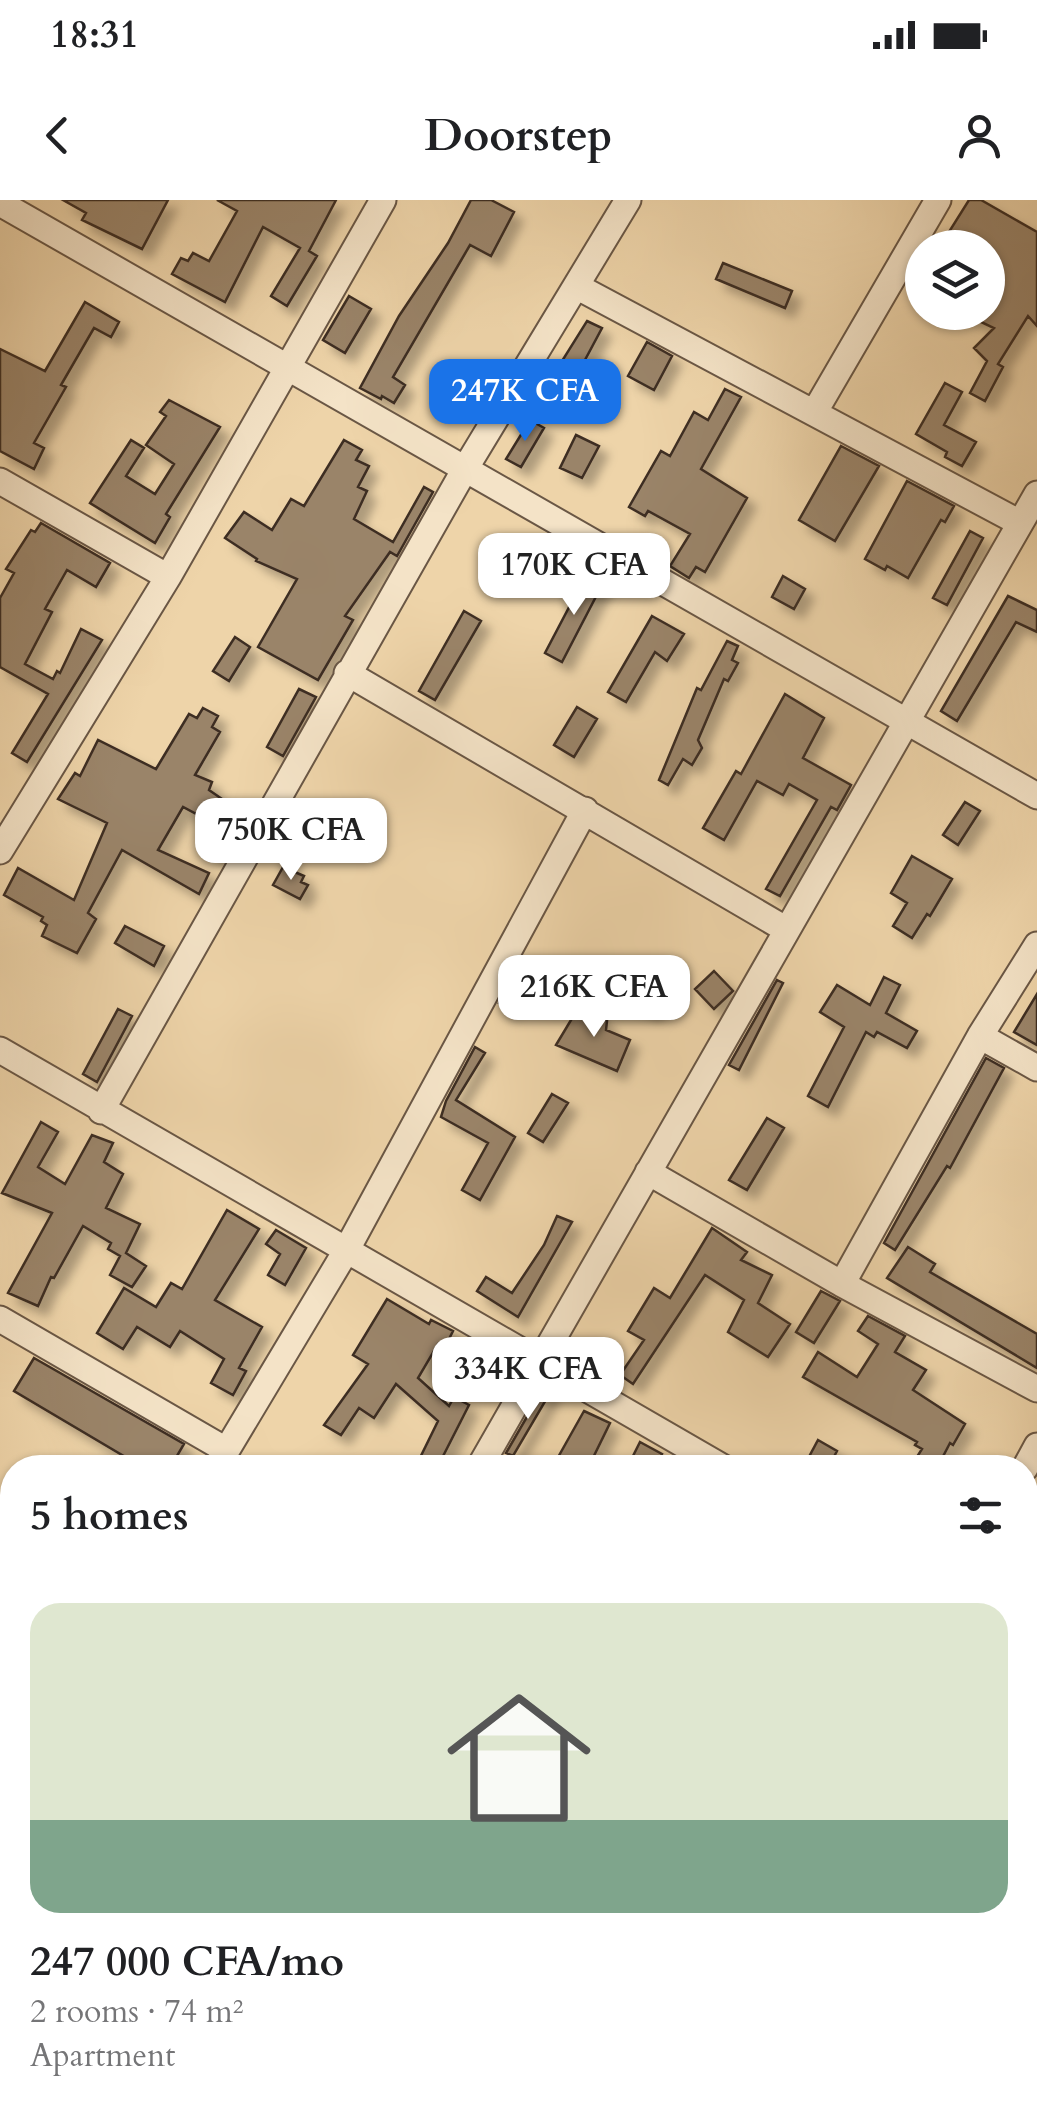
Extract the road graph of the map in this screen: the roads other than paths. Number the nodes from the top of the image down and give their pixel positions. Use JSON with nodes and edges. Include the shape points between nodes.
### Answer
{"nodes":[{"id":1,"x":383,"y":200,"type":"edge"},
{"id":2,"x":628,"y":200,"type":"edge"},
{"id":3,"x":938,"y":200,"type":"edge"},
{"id":4,"x":0,"y":203,"type":"edge"},
{"id":5,"x":576,"y":286,"type":"junction"},
{"id":6,"x":288,"y":368,"type":"junction"},
{"id":7,"x":814,"y":414,"type":"junction"},
{"id":8,"x":465,"y":468,"type":"junction"},
{"id":9,"x":0,"y":481,"type":"edge"},
{"id":10,"x":1037,"y":494,"type":"edge"},
{"id":11,"x":1020,"y":523,"type":"junction"},
{"id":12,"x":168,"y":577,"type":"junction"},
{"id":13,"x":347,"y":673,"type":"junction"},
{"id":14,"x":907,"y":721,"type":"junction"},
{"id":15,"x":1037,"y":796,"type":"edge"},
{"id":16,"x":585,"y":810,"type":"junction"},
{"id":17,"x":0,"y":852,"type":"edge"},
{"id":18,"x":787,"y":930,"type":"junction"},
{"id":19,"x":1037,"y":946,"type":"edge"},
{"id":20,"x":980,"y":1036,"type":"junction"},
{"id":21,"x":0,"y":1050,"type":"edge"},
{"id":22,"x":1037,"y":1068,"type":"edge"},
{"id":23,"x":101,"y":1111,"type":"junction"},
{"id":24,"x":648,"y":1172,"type":"junction"},
{"id":25,"x":346,"y":1251,"type":"junction"},
{"id":26,"x":842,"y":1284,"type":"junction"},
{"id":27,"x":0,"y":1319,"type":"edge"},
{"id":28,"x":539,"y":1362,"type":"junction"},
{"id":29,"x":1037,"y":1389,"type":"edge"},
{"id":30,"x":215,"y":1455,"type":"edge"},
{"id":31,"x":223,"y":1455,"type":"edge"},
{"id":32,"x":486,"y":1455,"type":"edge"},
{"id":33,"x":701,"y":1455,"type":"edge"}],
"edges":[{"from":1,"to":6,"type":"street"},
{"from":2,"to":5,"type":"street"},
{"from":3,"to":7,"type":"street"},
{"from":4,"to":6,"type":"street"},
{"from":5,"to":7,"type":"street"},
{"from":5,"to":8,"type":"street"},
{"from":6,"to":8,"type":"street"},
{"from":6,"to":12,"type":"street"},
{"from":7,"to":11,"type":"street"},
{"from":8,"to":13,"type":"street"},
{"from":8,"to":14,"type":"street"},
{"from":9,"to":12,"type":"street"},
{"from":10,"to":11,"type":"street"},
{"from":11,"to":14,"type":"street"},
{"from":12,"to":17,"type":"street"},
{"from":13,"to":16,"type":"street"},
{"from":13,"to":23,"type":"street"},
{"from":14,"to":15,"type":"street"},
{"from":14,"to":18,"type":"street"},
{"from":16,"to":18,"type":"street"},
{"from":16,"to":25,"type":"street"},
{"from":18,"to":24,"type":"street"},
{"from":19,"to":20,"type":"street"},
{"from":20,"to":22,"type":"street"},
{"from":20,"to":26,"type":"street"},
{"from":21,"to":23,"type":"street"},
{"from":23,"to":25,"type":"street"},
{"from":24,"to":26,"type":"street"},
{"from":24,"to":28,"type":"street"},
{"from":25,"to":28,"type":"street"},
{"from":25,"to":31,"type":"street"},
{"from":26,"to":29,"type":"street"},
{"from":27,"to":30,"type":"street"},
{"from":28,"to":32,"type":"street"},
{"from":28,"to":33,"type":"street"}]}
